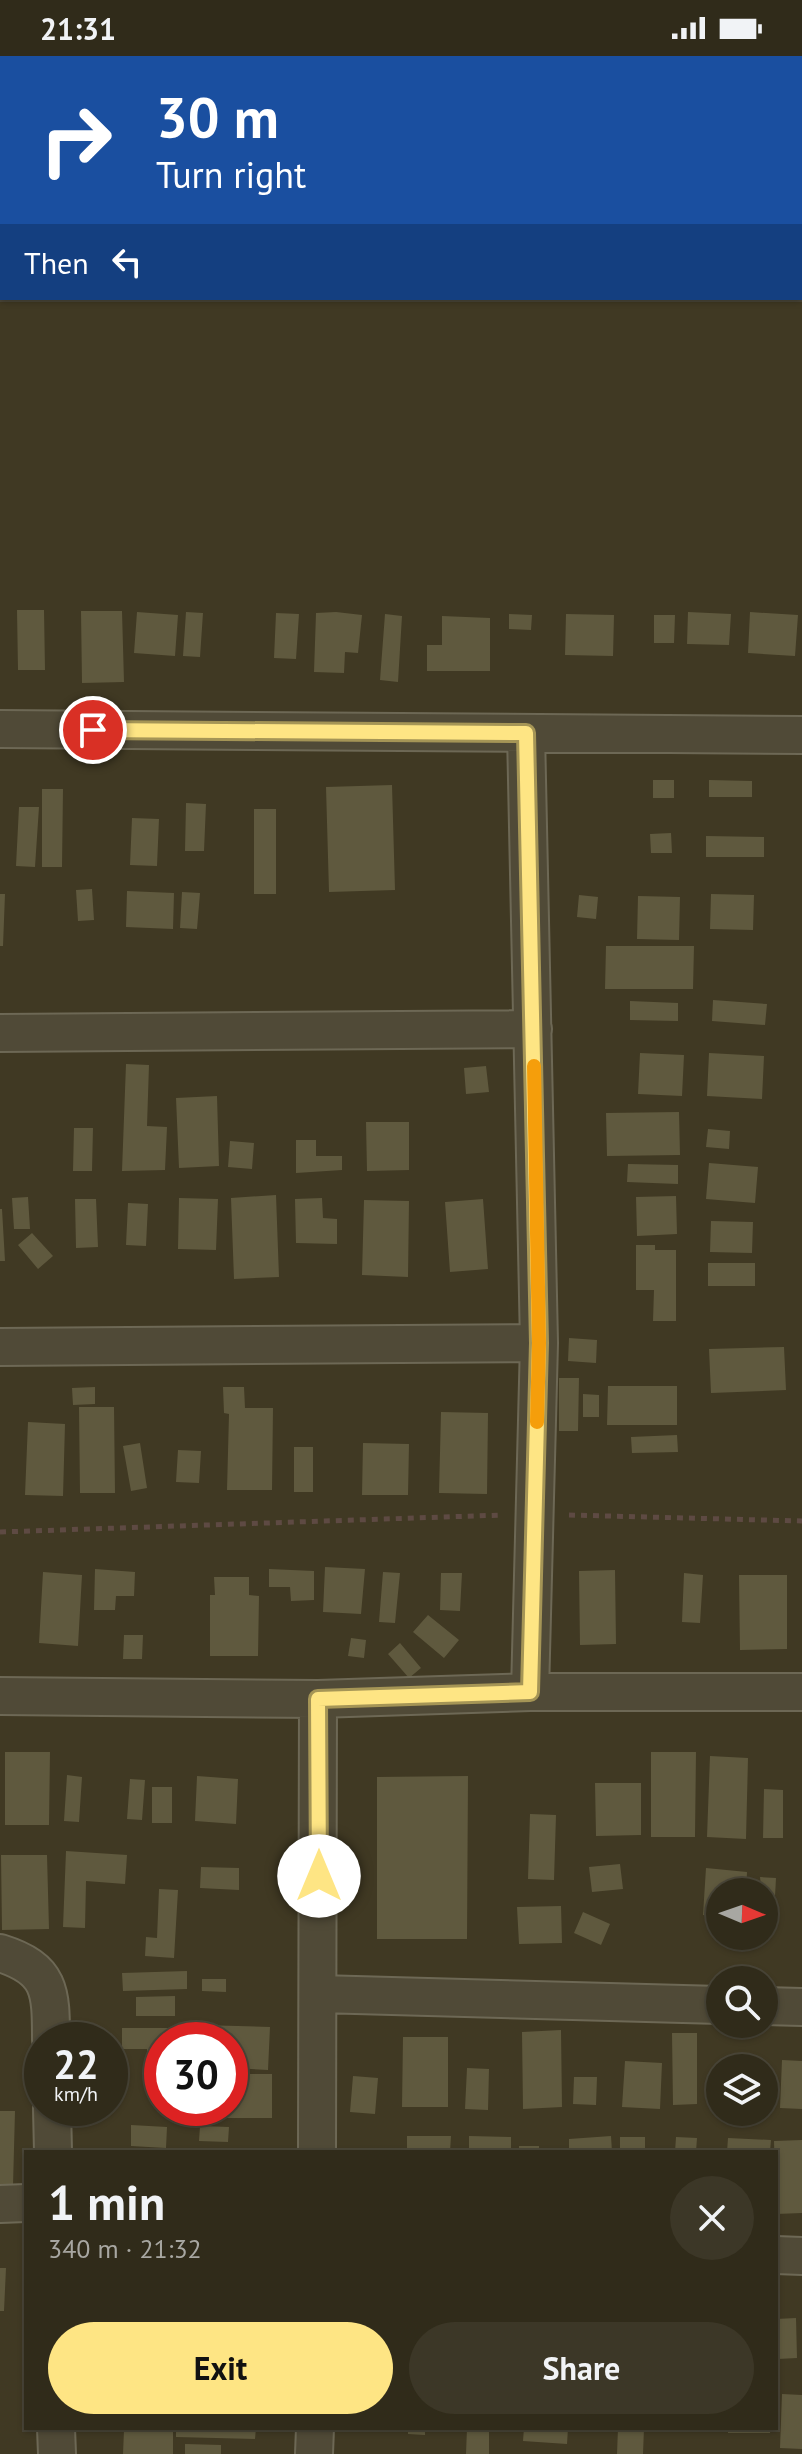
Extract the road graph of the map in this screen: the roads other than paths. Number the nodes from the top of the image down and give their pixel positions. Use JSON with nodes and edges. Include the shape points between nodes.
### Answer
{"nodes":[{"id":1,"x":0,"y":729,"type":"edge"},
{"id":2,"x":526,"y":733,"type":"junction"},
{"id":3,"x":802,"y":735,"type":"edge"},
{"id":4,"x":533,"y":1029,"type":"junction"},
{"id":5,"x":0,"y":1033,"type":"edge"},
{"id":6,"x":539,"y":1343,"type":"junction"},
{"id":7,"x":0,"y":1347,"type":"edge"},
{"id":8,"x":530,"y":1692,"type":"junction"},
{"id":9,"x":802,"y":1692,"type":"edge"},
{"id":10,"x":0,"y":1696,"type":"edge"},
{"id":11,"x":318,"y":1699,"type":"junction"},
{"id":12,"x":0,"y":1953,"type":"edge"},
{"id":13,"x":319,"y":1994,"type":"junction"},
{"id":14,"x":706,"y":2005,"type":"edge"},
{"id":15,"x":778,"y":2006,"type":"edge"},
{"id":16,"x":802,"y":2007,"type":"edge"},
{"id":17,"x":51,"y":2022,"type":"edge"},
{"id":18,"x":52,"y":2126,"type":"edge"},
{"id":19,"x":53,"y":2150,"type":"edge"},
{"id":20,"x":317,"y":2150,"type":"edge"},
{"id":21,"x":24,"y":2203,"type":"edge"},
{"id":22,"x":0,"y":2204,"type":"edge"},
{"id":23,"x":778,"y":2255,"type":"edge"},
{"id":24,"x":802,"y":2256,"type":"edge"},
{"id":25,"x":56,"y":2430,"type":"edge"},
{"id":26,"x":315,"y":2430,"type":"edge"},
{"id":27,"x":57,"y":2454,"type":"edge"},
{"id":28,"x":314,"y":2454,"type":"edge"}],
"edges":[{"from":1,"to":2,"type":"street"},
{"from":2,"to":3,"type":"street"},
{"from":2,"to":4,"type":"street"},
{"from":4,"to":5,"type":"street"},
{"from":4,"to":6,"type":"street"},
{"from":6,"to":7,"type":"street"},
{"from":6,"to":8,"type":"street"},
{"from":8,"to":9,"type":"street"},
{"from":8,"to":11,"type":"street"},
{"from":10,"to":11,"type":"street"},
{"from":11,"to":13,"type":"street"},
{"from":12,"to":17,"type":"street","via":[[25,1961],[44,1978]]},
{"from":13,"to":14,"type":"street"},
{"from":13,"to":20,"type":"street"},
{"from":15,"to":16,"type":"street"},
{"from":18,"to":19,"type":"street"},
{"from":21,"to":22,"type":"street"},
{"from":23,"to":24,"type":"street"},
{"from":25,"to":27,"type":"street"},
{"from":26,"to":28,"type":"street"}]}
